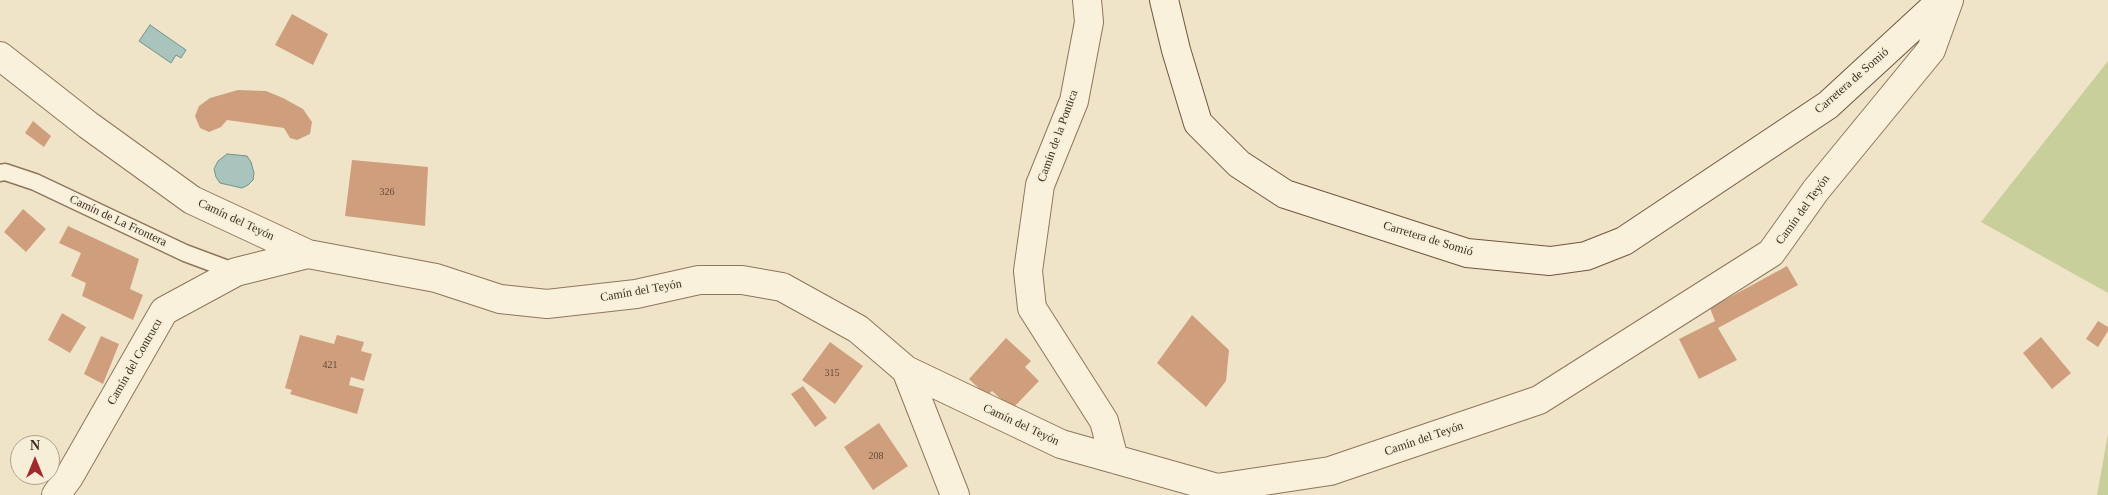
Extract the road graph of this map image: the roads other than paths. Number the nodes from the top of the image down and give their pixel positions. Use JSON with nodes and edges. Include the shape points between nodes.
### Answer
{"nodes":[{"id":1,"x":1087,"y":0,"type":"edge"},
{"id":2,"x":1164,"y":0,"type":"edge"},
{"id":3,"x":1942,"y":0,"type":"edge"},
{"id":4,"x":1949,"y":0,"type":"edge"},
{"id":5,"x":0,"y":56,"type":"edge"},
{"id":6,"x":0,"y":173,"type":"edge"},
{"id":7,"x":308,"y":254,"type":"junction"},
{"id":8,"x":236,"y":272,"type":"junction"},
{"id":9,"x":906,"y":370,"type":"junction"},
{"id":10,"x":1114,"y":459,"type":"junction"},
{"id":11,"x":56,"y":495,"type":"edge"},
{"id":12,"x":954,"y":495,"type":"edge"}],
"edges":[{"from":1,"to":10,"type":"street","name":"Camín de la Pontica","via":[[1089,22],[1074,101],[1040,185],[1028,271],[1032,308],[1104,421]]},
{"from":2,"to":3,"type":"street","name":"Carretera de Somió","via":[[1198,123],[1239,164],[1285,194],[1467,254],[1550,261],[1586,256],[1624,241],[1803,122],[1828,105]]},
{"from":4,"to":10,"type":"street","name":"Camín del Teyón","via":[[1931,50],[1816,190],[1771,253],[1539,400],[1330,472],[1217,488]]},
{"from":5,"to":7,"type":"street","name":"Camín del Teyón","via":[[192,200]]},
{"from":6,"to":8,"type":"lane","name":"Camín de La Frontera","via":[[35,182],[185,252]]},
{"from":7,"to":8,"type":"street","name":"Camín del Contrucu"},
{"from":7,"to":9,"type":"street","name":"Camín del Teyón","via":[[436,278],[500,299],[547,304],[636,294],[700,280],[742,280],[782,287],[858,329]]},
{"from":8,"to":11,"type":"street","name":"Camín del Contrucu","via":[[164,311]]},
{"from":9,"to":10,"type":"street","name":"Camín del Teyón","via":[[1061,444]]},
{"from":9,"to":12,"type":"street"}]}
